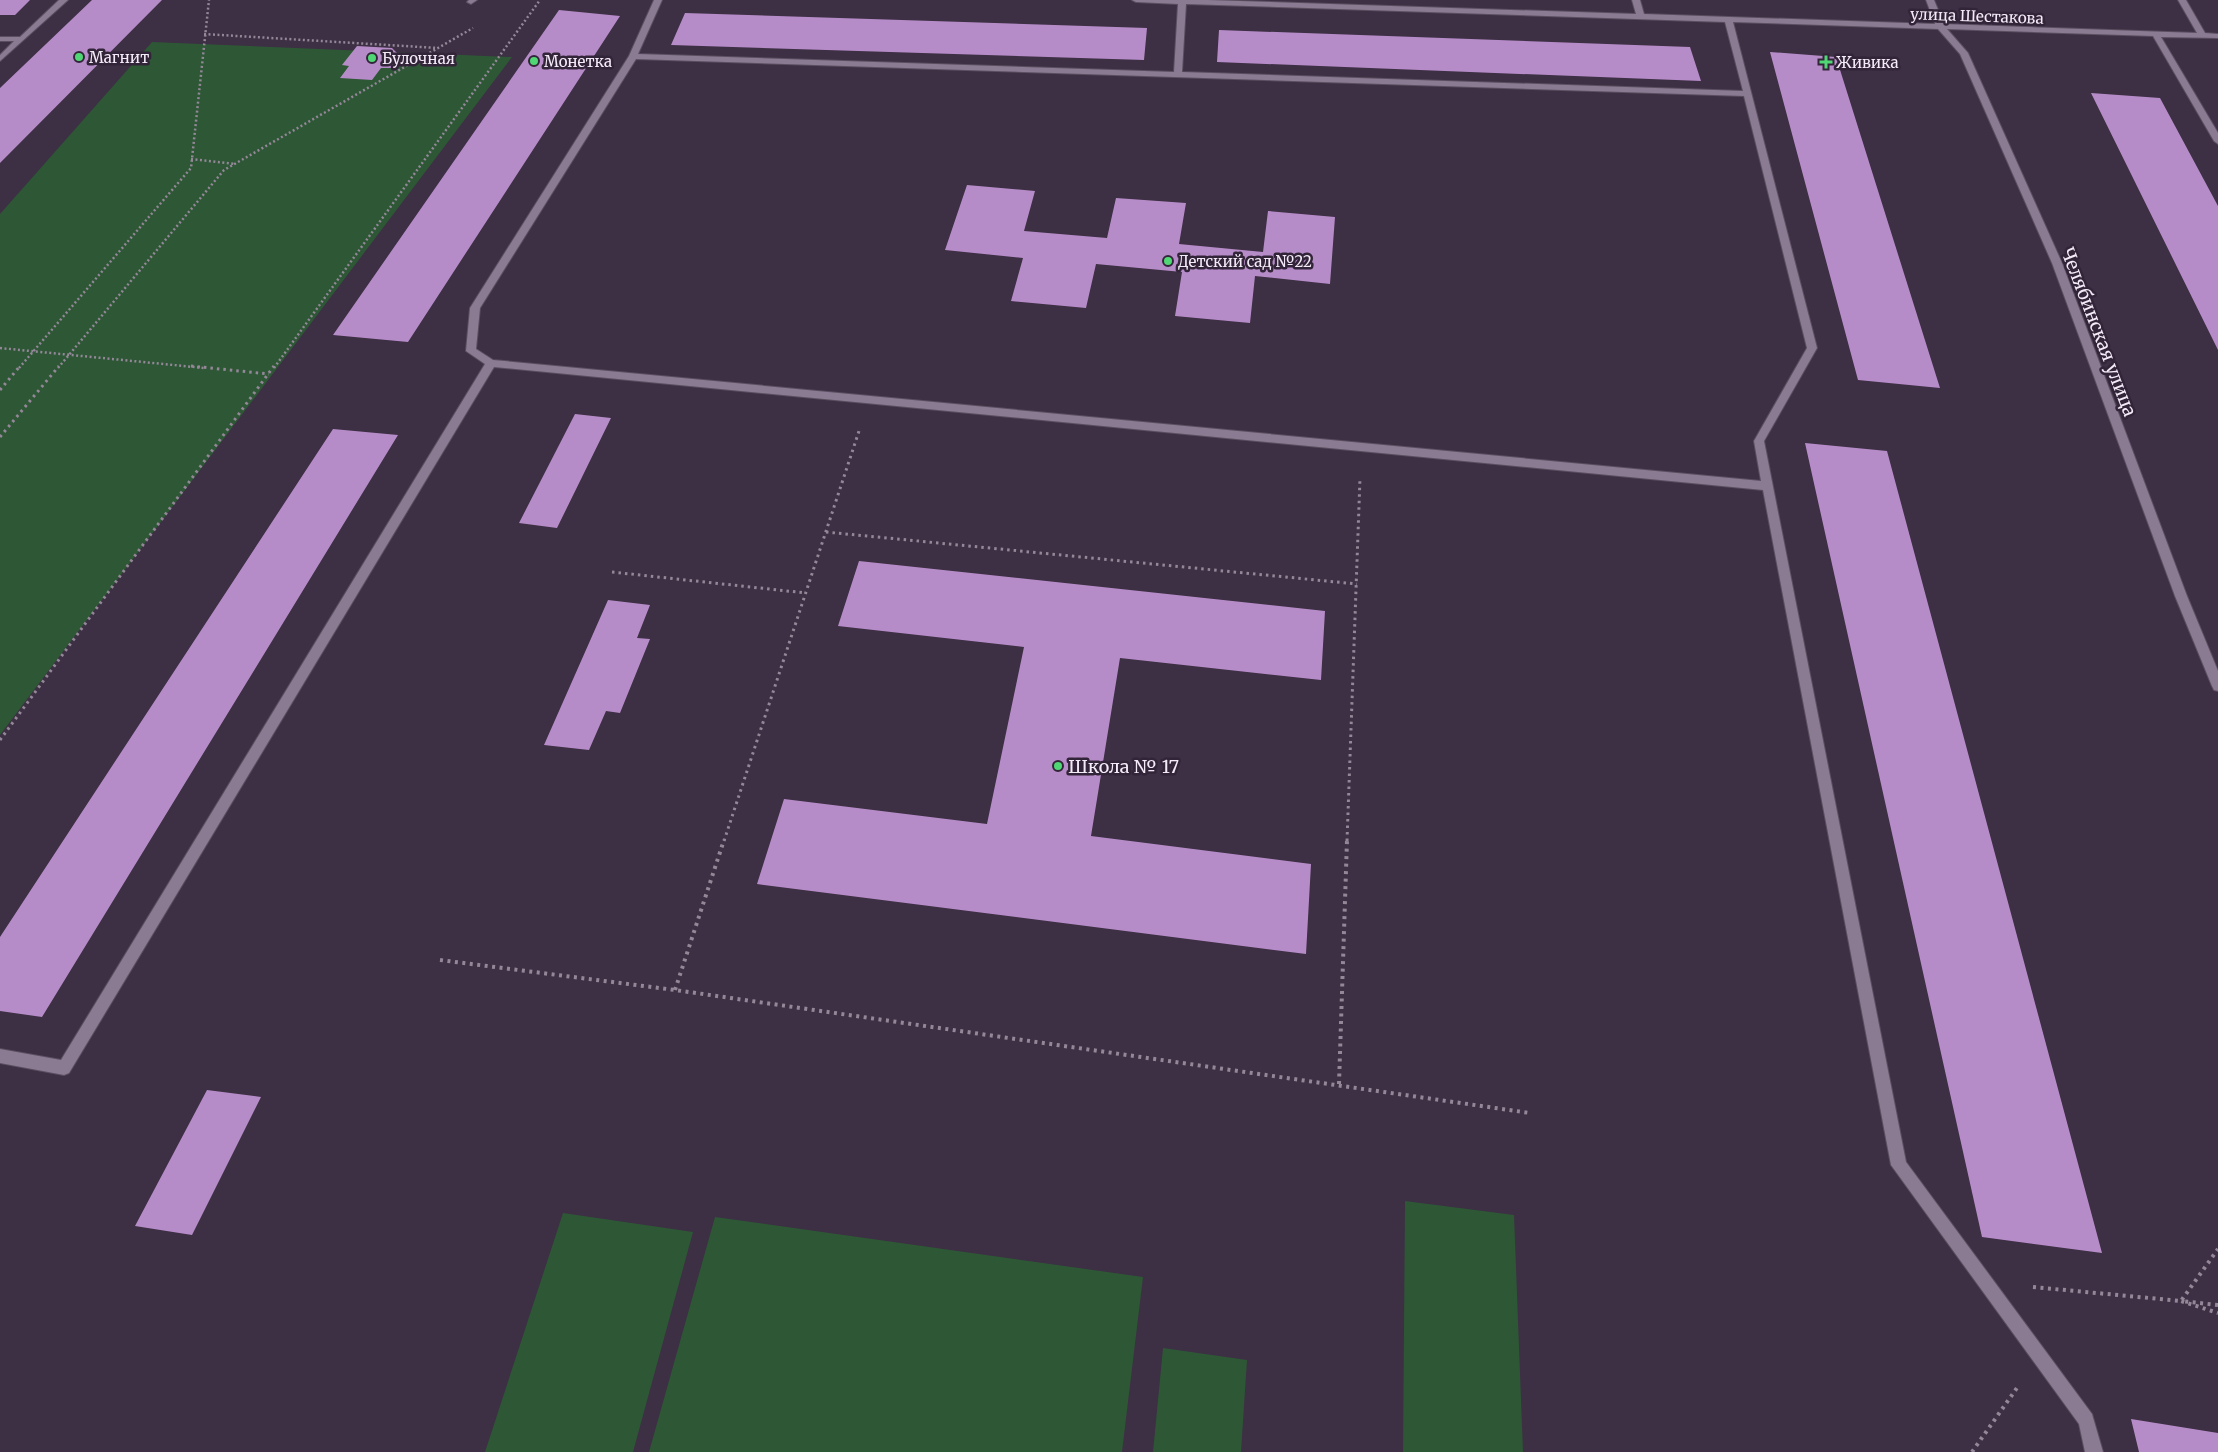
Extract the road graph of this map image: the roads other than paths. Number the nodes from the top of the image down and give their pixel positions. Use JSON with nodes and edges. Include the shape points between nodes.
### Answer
{"nodes":[{"id":1,"x":64,"y":0,"type":"edge"},
{"id":2,"x":658,"y":0,"type":"edge"},
{"id":3,"x":1136,"y":0,"type":"edge"},
{"id":4,"x":1636,"y":0,"type":"edge"},
{"id":5,"x":1930,"y":0,"type":"edge"},
{"id":6,"x":2182,"y":0,"type":"edge"},
{"id":7,"x":1182,"y":2,"type":"junction"},
{"id":8,"x":1641,"y":18,"type":"junction"},
{"id":9,"x":1729,"y":21,"type":"junction"},
{"id":10,"x":1941,"y":28,"type":"junction"},
{"id":11,"x":2156,"y":35,"type":"junction"},
{"id":12,"x":2203,"y":36,"type":"junction"},
{"id":13,"x":2218,"y":36,"type":"edge"},
{"id":14,"x":0,"y":39,"type":"edge"},
{"id":15,"x":21,"y":40,"type":"junction"},
{"id":16,"x":632,"y":56,"type":"junction"},
{"id":17,"x":0,"y":59,"type":"edge"},
{"id":18,"x":1178,"y":74,"type":"junction"},
{"id":19,"x":1748,"y":94,"type":"junction"},
{"id":20,"x":2218,"y":142,"type":"edge"},
{"id":21,"x":492,"y":363,"type":"junction"},
{"id":22,"x":1767,"y":486,"type":"junction"},
{"id":23,"x":2218,"y":686,"type":"edge"},
{"id":24,"x":0,"y":1056,"type":"edge"},
{"id":25,"x":2094,"y":1452,"type":"edge"}],
"edges":[{"from":1,"to":15,"type":"street"},
{"from":2,"to":16,"type":"street"},
{"from":3,"to":7,"type":"street","name":"улица Шестакова"},
{"from":4,"to":8,"type":"street"},
{"from":5,"to":10,"type":"street","name":"Челябинская улица"},
{"from":6,"to":12,"type":"street"},
{"from":7,"to":8,"type":"street","name":"улица Шестакова"},
{"from":7,"to":18,"type":"street"},
{"from":8,"to":9,"type":"street","name":"улица Шестакова"},
{"from":9,"to":10,"type":"street","name":"улица Шестакова"},
{"from":9,"to":19,"type":"street"},
{"from":10,"to":11,"type":"street","name":"улица Шестакова"},
{"from":10,"to":23,"type":"street","name":"Челябинская улица","via":[[1964,53],[2057,264]]},
{"from":11,"to":12,"type":"street","name":"улица Шестакова"},
{"from":11,"to":20,"type":"street"},
{"from":12,"to":13,"type":"street","name":"улица Шестакова"},
{"from":14,"to":15,"type":"street"},
{"from":15,"to":17,"type":"street"},
{"from":16,"to":18,"type":"street"},
{"from":16,"to":21,"type":"street","via":[[475,308],[471,351]]},
{"from":18,"to":19,"type":"street"},
{"from":19,"to":22,"type":"street","via":[[1812,348],[1759,441]]},
{"from":21,"to":22,"type":"street"},
{"from":21,"to":24,"type":"street","via":[[64,1068]]},
{"from":22,"to":25,"type":"street","via":[[1899,1165],[2086,1420]]}]}
